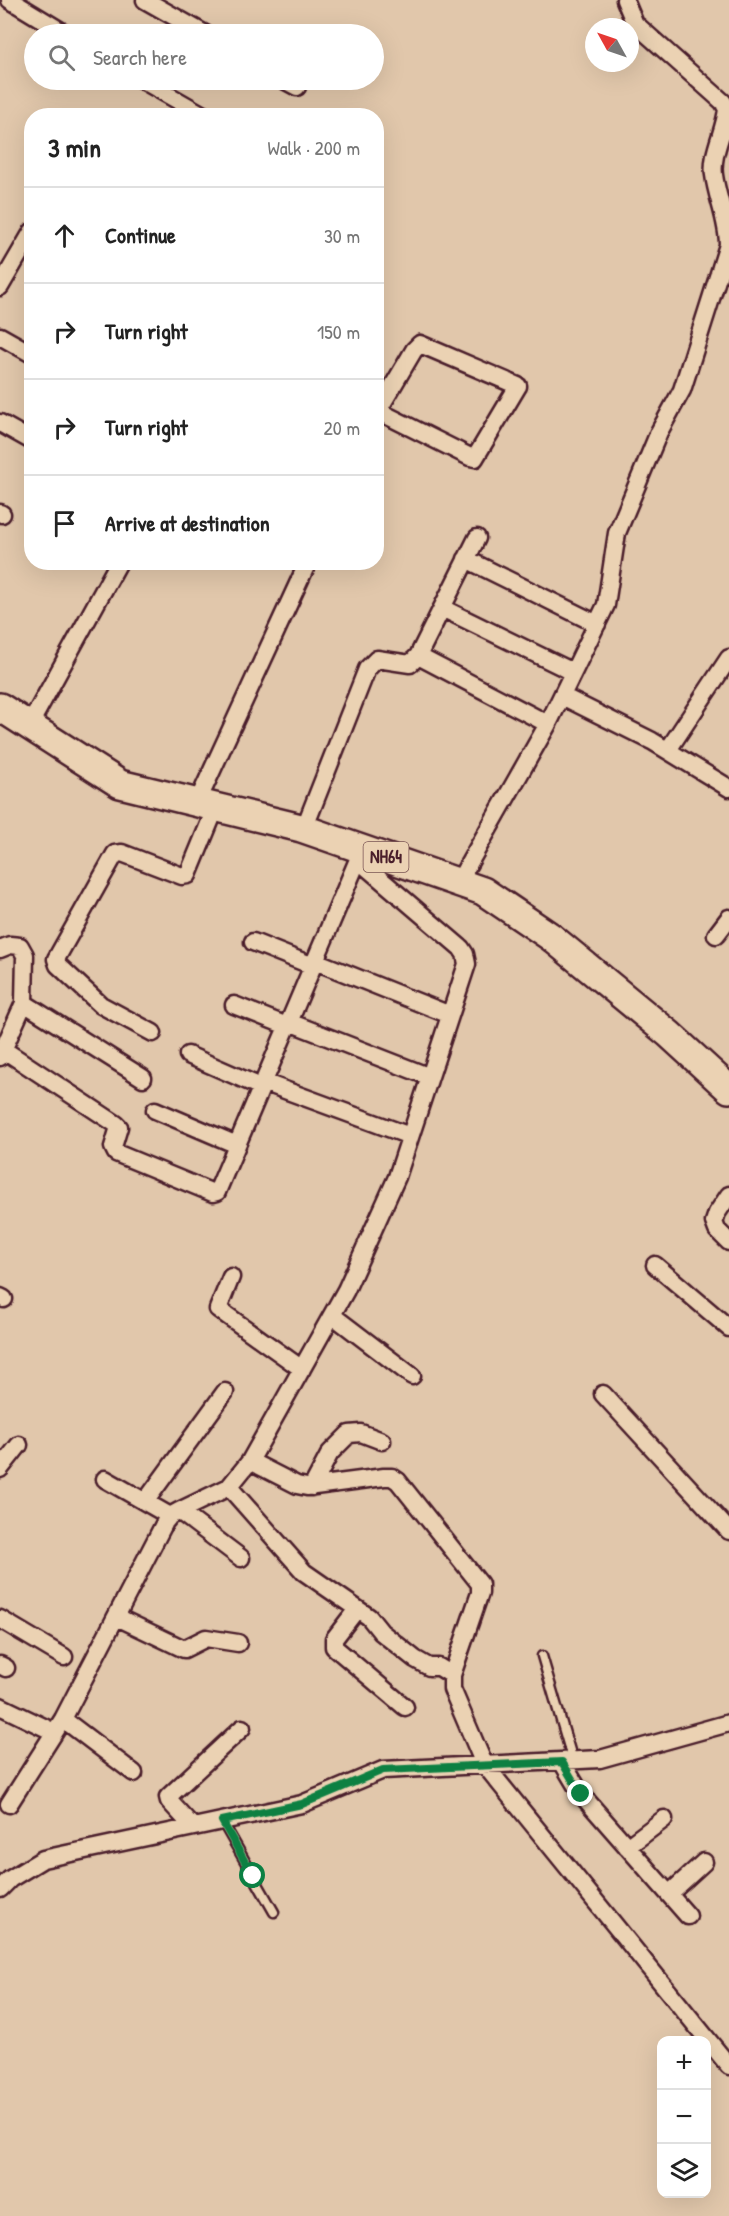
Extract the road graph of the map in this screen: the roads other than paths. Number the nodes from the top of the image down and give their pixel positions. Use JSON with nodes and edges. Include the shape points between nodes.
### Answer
{"nodes":[{"id":1,"x":10,"y":0,"type":"edge"},
{"id":2,"x":145,"y":0,"type":"edge"},
{"id":3,"x":625,"y":0,"type":"edge"},
{"id":4,"x":50,"y":24,"type":"edge"},
{"id":5,"x":187,"y":24,"type":"edge"},
{"id":6,"x":160,"y":90,"type":"edge"},
{"id":7,"x":191,"y":108,"type":"edge"},
{"id":8,"x":728,"y":109,"type":"edge"},
{"id":9,"x":24,"y":257,"type":"edge"},
{"id":10,"x":0,"y":287,"type":"edge"},
{"id":11,"x":0,"y":336,"type":"edge"},
{"id":12,"x":24,"y":350,"type":"edge"},
{"id":13,"x":384,"y":401,"type":"edge"},
{"id":14,"x":384,"y":416,"type":"edge"},
{"id":15,"x":0,"y":423,"type":"edge"},
{"id":16,"x":24,"y":436,"type":"edge"},
{"id":17,"x":477,"y":538,"type":"dead end"},
{"id":18,"x":466,"y":559,"type":"junction"},
{"id":19,"x":114,"y":570,"type":"edge"},
{"id":20,"x":305,"y":570,"type":"edge"},
{"id":21,"x":442,"y":608,"type":"junction"},
{"id":22,"x":597,"y":624,"type":"junction"},
{"id":23,"x":418,"y":657,"type":"junction"},
{"id":24,"x":729,"y":658,"type":"edge"},
{"id":25,"x":573,"y":672,"type":"junction"},
{"id":26,"x":562,"y":696,"type":"junction"},
{"id":27,"x":0,"y":707,"type":"edge"},
{"id":28,"x":548,"y":724,"type":"junction"},
{"id":29,"x":29,"y":726,"type":"junction"},
{"id":30,"x":668,"y":750,"type":"junction"},
{"id":31,"x":729,"y":788,"type":"edge"},
{"id":32,"x":206,"y":805,"type":"junction"},
{"id":33,"x":304,"y":829,"type":"junction"},
{"id":34,"x":360,"y":854,"type":"junction"},
{"id":35,"x":459,"y":881,"type":"junction"},
{"id":36,"x":729,"y":918,"type":"edge"},
{"id":37,"x":716,"y":935,"type":"dead end"},
{"id":38,"x":253,"y":942,"type":"dead end"},
{"id":39,"x":0,"y":949,"type":"edge"},
{"id":40,"x":314,"y":964,"type":"junction"},
{"id":41,"x":24,"y":1003,"type":"junction"},
{"id":42,"x":234,"y":1005,"type":"dead end"},
{"id":43,"x":450,"y":1015,"type":"junction"},
{"id":44,"x":288,"y":1024,"type":"junction"},
{"id":45,"x":153,"y":1033,"type":"dead end"},
{"id":46,"x":2,"y":1053,"type":"edge"},
{"id":47,"x":188,"y":1056,"type":"dead end"},
{"id":48,"x":430,"y":1077,"type":"junction"},
{"id":49,"x":142,"y":1078,"type":"dead end"},
{"id":50,"x":262,"y":1084,"type":"junction"},
{"id":51,"x":729,"y":1089,"type":"edge"},
{"id":52,"x":154,"y":1110,"type":"dead end"},
{"id":53,"x":410,"y":1136,"type":"junction"},
{"id":54,"x":237,"y":1145,"type":"junction"},
{"id":55,"x":729,"y":1195,"type":"edge"},
{"id":56,"x":729,"y":1242,"type":"edge"},
{"id":57,"x":655,"y":1265,"type":"dead end"},
{"id":58,"x":231,"y":1277,"type":"dead end"},
{"id":59,"x":332,"y":1315,"type":"junction"},
{"id":60,"x":729,"y":1328,"type":"edge"},
{"id":61,"x":302,"y":1369,"type":"junction"},
{"id":62,"x":412,"y":1376,"type":"dead end"},
{"id":63,"x":225,"y":1392,"type":"dead end"},
{"id":64,"x":603,"y":1394,"type":"dead end"},
{"id":65,"x":382,"y":1441,"type":"dead end"},
{"id":66,"x":19,"y":1445,"type":"dead end"},
{"id":67,"x":250,"y":1461,"type":"junction"},
{"id":68,"x":0,"y":1469,"type":"edge"},
{"id":69,"x":105,"y":1479,"type":"dead end"},
{"id":70,"x":312,"y":1486,"type":"junction"},
{"id":71,"x":229,"y":1487,"type":"junction"},
{"id":72,"x":145,"y":1502,"type":"junction"},
{"id":73,"x":174,"y":1514,"type":"junction"},
{"id":74,"x":729,"y":1531,"type":"edge"},
{"id":75,"x":242,"y":1558,"type":"dead end"},
{"id":76,"x":357,"y":1609,"type":"junction"},
{"id":77,"x":117,"y":1617,"type":"junction"},
{"id":78,"x":0,"y":1619,"type":"edge"},
{"id":79,"x":238,"y":1643,"type":"dead end"},
{"id":80,"x":542,"y":1656,"type":"dead end"},
{"id":81,"x":64,"y":1657,"type":"dead end"},
{"id":82,"x":452,"y":1675,"type":"junction"},
{"id":83,"x":0,"y":1706,"type":"edge"},
{"id":84,"x":405,"y":1707,"type":"dead end"},
{"id":85,"x":729,"y":1723,"type":"edge"},
{"id":86,"x":59,"y":1726,"type":"junction"},
{"id":87,"x":242,"y":1728,"type":"dead end"},
{"id":88,"x":567,"y":1761,"type":"junction"},
{"id":89,"x":484,"y":1764,"type":"junction"},
{"id":90,"x":134,"y":1773,"type":"dead end"},
{"id":91,"x":9,"y":1804,"type":"dead end"},
{"id":92,"x":664,"y":1819,"type":"dead end"},
{"id":93,"x":222,"y":1821,"type":"junction"},
{"id":94,"x":193,"y":1827,"type":"junction"},
{"id":95,"x":627,"y":1847,"type":"junction"},
{"id":96,"x":704,"y":1862,"type":"dead end"},
{"id":97,"x":0,"y":1889,"type":"edge"},
{"id":98,"x":669,"y":1894,"type":"junction"},
{"id":99,"x":274,"y":1912,"type":"dead end"},
{"id":100,"x":688,"y":1916,"type":"dead end"},
{"id":101,"x":729,"y":2066,"type":"edge"}],
"edges":[{"from":1,"to":4,"type":"street"},
{"from":2,"to":5,"type":"street"},
{"from":3,"to":8,"type":"street","via":[[635,24]]},
{"from":6,"to":7,"type":"street"},
{"from":8,"to":22,"type":"street","via":[[714,163],[728,245],[682,390],[659,432],[617,533],[609,594]]},
{"from":9,"to":10,"type":"street"},
{"from":11,"to":12,"type":"street"},
{"from":13,"to":14,"type":"street","via":[[420,344],[518,386],[475,458]]},
{"from":15,"to":16,"type":"street"},
{"from":17,"to":18,"type":"street"},
{"from":18,"to":21,"type":"street"},
{"from":18,"to":22,"type":"street"},
{"from":19,"to":29,"type":"street"},
{"from":20,"to":32,"type":"street"},
{"from":21,"to":23,"type":"street"},
{"from":21,"to":25,"type":"street"},
{"from":22,"to":25,"type":"street"},
{"from":23,"to":28,"type":"street"},
{"from":23,"to":33,"type":"street","via":[[410,664],[377,659],[367,669]]},
{"from":24,"to":30,"type":"street"},
{"from":25,"to":26,"type":"street"},
{"from":26,"to":28,"type":"street"},
{"from":26,"to":30,"type":"street"},
{"from":27,"to":29,"type":"highway","number":"NH64"},
{"from":28,"to":35,"type":"street"},
{"from":29,"to":32,"type":"highway","number":"NH64","via":[[120,784]]},
{"from":30,"to":31,"type":"street"},
{"from":32,"to":33,"type":"highway","number":"NH64"},
{"from":32,"to":45,"type":"street","via":[[188,875],[115,854],[56,959],[94,1000]]},
{"from":33,"to":34,"type":"highway","number":"NH64"},
{"from":34,"to":35,"type":"highway","number":"NH64"},
{"from":34,"to":40,"type":"street"},
{"from":34,"to":43,"type":"street","via":[[465,954],[467,964]]},
{"from":35,"to":51,"type":"highway","number":"NH64","via":[[483,891],[551,937]]},
{"from":36,"to":37,"type":"street"},
{"from":38,"to":40,"type":"street"},
{"from":39,"to":41,"type":"street","via":[[20,946],[25,955]]},
{"from":40,"to":43,"type":"street"},
{"from":40,"to":44,"type":"street"},
{"from":41,"to":46,"type":"street"},
{"from":41,"to":49,"type":"street"},
{"from":42,"to":44,"type":"street"},
{"from":43,"to":48,"type":"street"},
{"from":44,"to":48,"type":"street"},
{"from":44,"to":50,"type":"street"},
{"from":46,"to":54,"type":"street","via":[[116,1124],[116,1153],[213,1193],[217,1192]]},
{"from":47,"to":50,"type":"street"},
{"from":48,"to":53,"type":"street"},
{"from":50,"to":53,"type":"street"},
{"from":50,"to":54,"type":"street"},
{"from":52,"to":54,"type":"street"},
{"from":53,"to":59,"type":"street","via":[[391,1191]]},
{"from":55,"to":56,"type":"street","via":[[714,1222]]},
{"from":57,"to":60,"type":"street"},
{"from":58,"to":61,"type":"street","via":[[218,1309]]},
{"from":59,"to":61,"type":"street"},
{"from":59,"to":62,"type":"street"},
{"from":61,"to":67,"type":"street"},
{"from":63,"to":72,"type":"street"},
{"from":64,"to":74,"type":"street"},
{"from":65,"to":70,"type":"street","via":[[361,1433],[349,1434],[330,1453]]},
{"from":66,"to":68,"type":"street"},
{"from":67,"to":70,"type":"street","via":[[297,1485]]},
{"from":67,"to":71,"type":"street"},
{"from":69,"to":72,"type":"street"},
{"from":70,"to":82,"type":"street","via":[[392,1477],[477,1577],[480,1593]]},
{"from":71,"to":73,"type":"street"},
{"from":71,"to":76,"type":"street","via":[[297,1566]]},
{"from":72,"to":73,"type":"street"},
{"from":73,"to":75,"type":"street"},
{"from":73,"to":77,"type":"street"},
{"from":76,"to":82,"type":"street","via":[[415,1659]]},
{"from":76,"to":84,"type":"street","via":[[334,1639],[334,1647]]},
{"from":77,"to":79,"type":"street","via":[[184,1649],[206,1638]]},
{"from":77,"to":86,"type":"street"},
{"from":78,"to":81,"type":"street"},
{"from":80,"to":88,"type":"lane"},
{"from":82,"to":89,"type":"street","via":[[452,1689]]},
{"from":83,"to":86,"type":"street"},
{"from":85,"to":88,"type":"street","via":[[600,1760]]},
{"from":86,"to":90,"type":"street"},
{"from":86,"to":91,"type":"street"},
{"from":87,"to":94,"type":"street","via":[[168,1797]]},
{"from":88,"to":89,"type":"street"},
{"from":88,"to":95,"type":"street","via":[[581,1794]]},
{"from":89,"to":93,"type":"street","via":[[383,1770],[302,1804]]},
{"from":89,"to":101,"type":"street"},
{"from":92,"to":95,"type":"street"},
{"from":93,"to":94,"type":"street"},
{"from":93,"to":99,"type":"lane"},
{"from":94,"to":97,"type":"street","via":[[42,1859]]},
{"from":95,"to":98,"type":"street"},
{"from":96,"to":98,"type":"street"},
{"from":98,"to":100,"type":"street"}]}
